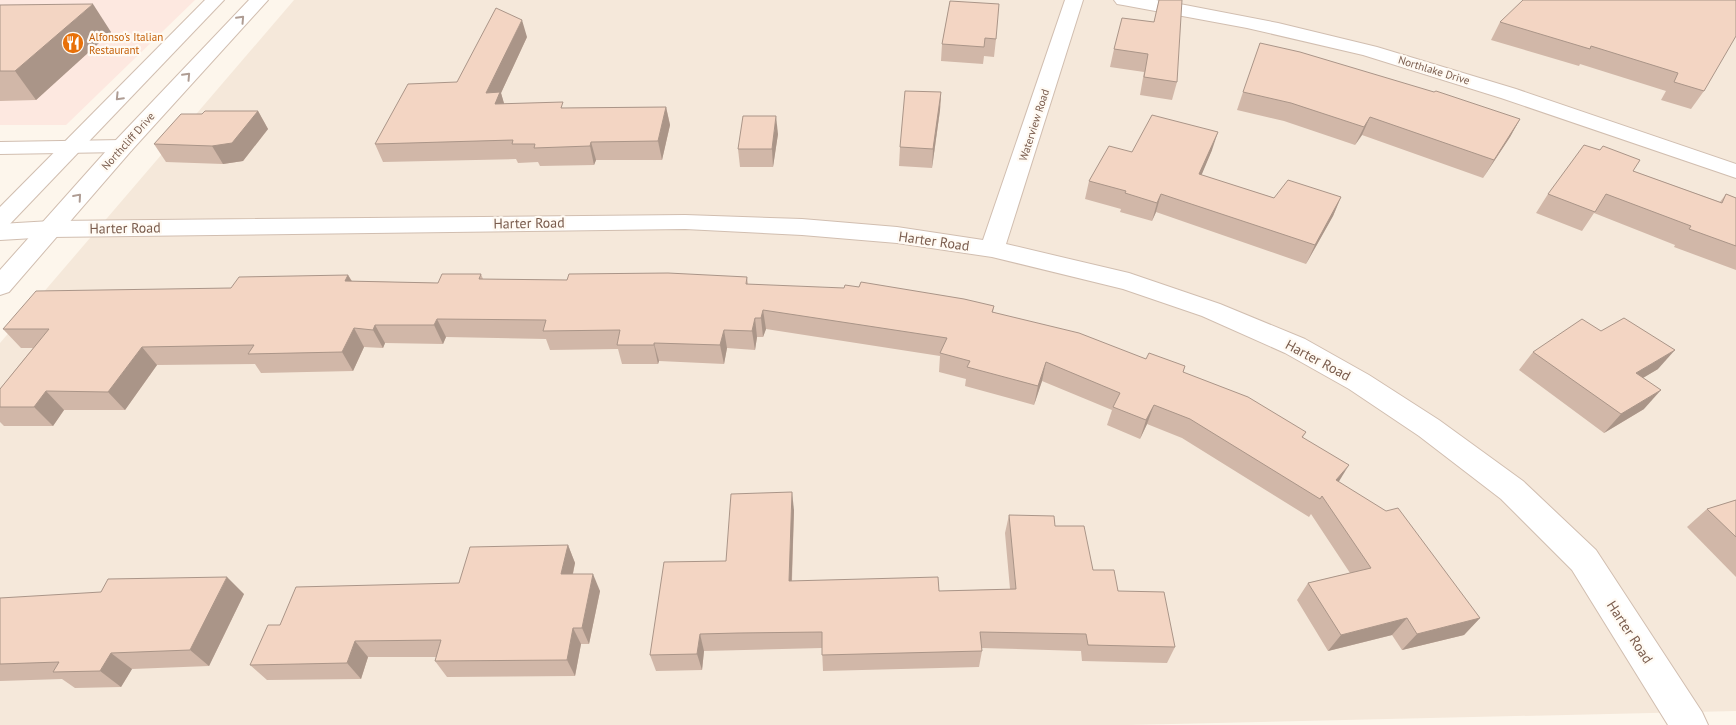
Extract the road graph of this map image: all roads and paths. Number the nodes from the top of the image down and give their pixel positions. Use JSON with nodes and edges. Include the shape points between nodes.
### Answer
{"nodes":[{"id":1,"x":215,"y":0,"type":"edge"},
{"id":2,"x":259,"y":0,"type":"edge"},
{"id":3,"x":1074,"y":0,"type":"edge"},
{"id":4,"x":1123,"y":0,"type":"edge"},
{"id":5,"x":123,"y":146,"type":"junction"},
{"id":6,"x":70,"y":147,"type":"junction"},
{"id":7,"x":0,"y":148,"type":"edge"},
{"id":8,"x":1736,"y":171,"type":"edge"},
{"id":9,"x":0,"y":221,"type":"edge"},
{"id":10,"x":51,"y":229,"type":"junction"},
{"id":11,"x":0,"y":232,"type":"edge"},
{"id":12,"x":992,"y":249,"type":"junction"},
{"id":13,"x":0,"y":286,"type":"edge"},
{"id":14,"x":1689,"y":725,"type":"edge"}],
"edges":[{"from":1,"to":6,"type":"street","one_way":true},
{"from":5,"to":2,"type":"street","name":"Northcliff Drive","one_way":true},
{"from":3,"to":12,"type":"street","name":"Waterview Road"},
{"from":4,"to":8,"type":"street","name":"Northlake Drive","via":[[1269,27],[1369,51],[1509,92]]},
{"from":5,"to":6,"type":"street"},
{"from":10,"to":5,"type":"street","name":"Northcliff Drive","one_way":true},
{"from":6,"to":7,"type":"street"},
{"from":6,"to":9,"type":"street"},
{"from":10,"to":11,"type":"street","name":"Harter Road"},
{"from":10,"to":12,"type":"street","name":"Harter Road","via":[[685,222],[802,226],[898,235]]},
{"from":10,"to":13,"type":"street","name":"Northcliff Drive"},
{"from":12,"to":14,"type":"street","name":"Harter Road","via":[[1129,282],[1211,310],[1295,346],[1428,428],[1512,490],[1584,560]]}]}
